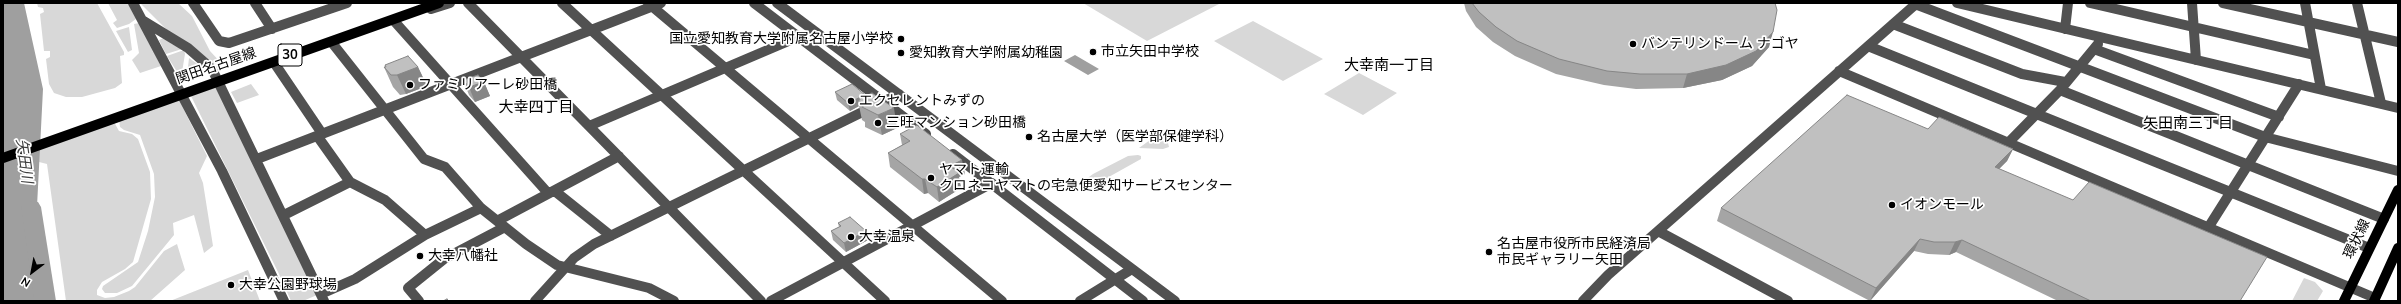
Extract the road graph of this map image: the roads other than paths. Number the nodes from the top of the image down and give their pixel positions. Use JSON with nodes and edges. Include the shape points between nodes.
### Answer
{"nodes":[{"id":1,"x":133,"y":3,"type":"edge"},
{"id":2,"x":193,"y":3,"type":"edge"},
{"id":3,"x":254,"y":3,"type":"edge"},
{"id":4,"x":347,"y":3,"type":"edge"},
{"id":5,"x":422,"y":3,"type":"edge"},
{"id":6,"x":439,"y":3,"type":"edge"},
{"id":7,"x":450,"y":3,"type":"edge"},
{"id":8,"x":468,"y":3,"type":"edge"},
{"id":9,"x":562,"y":3,"type":"edge"},
{"id":10,"x":662,"y":3,"type":"edge"},
{"id":11,"x":754,"y":3,"type":"edge"},
{"id":12,"x":777,"y":3,"type":"edge"},
{"id":13,"x":1957,"y":3,"type":"edge"},
{"id":14,"x":2068,"y":3,"type":"edge"},
{"id":15,"x":2090,"y":3,"type":"edge"},
{"id":16,"x":2192,"y":3,"type":"edge"},
{"id":17,"x":2223,"y":3,"type":"edge"},
{"id":18,"x":2305,"y":3,"type":"edge"},
{"id":19,"x":2357,"y":3,"type":"edge"},
{"id":20,"x":1916,"y":4,"type":"edge"},
{"id":21,"x":650,"y":5,"type":"edge"},
{"id":22,"x":2254,"y":7,"type":"edge"},
{"id":23,"x":391,"y":19,"type":"junction"},
{"id":24,"x":142,"y":20,"type":"junction"},
{"id":25,"x":2308,"y":22,"type":"junction"},
{"id":26,"x":1893,"y":24,"type":"junction"},
{"id":27,"x":2193,"y":27,"type":"junction"},
{"id":28,"x":2065,"y":28,"type":"junction"},
{"id":29,"x":272,"y":29,"type":"junction"},
{"id":30,"x":591,"y":30,"type":"junction"},
{"id":31,"x":2365,"y":35,"type":"junction"},
{"id":32,"x":798,"y":37,"type":"junction"},
{"id":33,"x":2104,"y":38,"type":"junction"},
{"id":34,"x":2398,"y":42,"type":"edge"},
{"id":35,"x":332,"y":44,"type":"junction"},
{"id":36,"x":1868,"y":46,"type":"junction"},
{"id":37,"x":2094,"y":49,"type":"junction"},
{"id":38,"x":2314,"y":55,"type":"junction"},
{"id":39,"x":521,"y":57,"type":"junction"},
{"id":40,"x":2196,"y":60,"type":"junction"},
{"id":41,"x":275,"y":64,"type":"junction"},
{"id":42,"x":2079,"y":66,"type":"junction"},
{"id":43,"x":725,"y":68,"type":"junction"},
{"id":44,"x":1839,"y":71,"type":"junction"},
{"id":45,"x":219,"y":84,"type":"junction"},
{"id":46,"x":450,"y":84,"type":"junction"},
{"id":47,"x":2299,"y":84,"type":"junction"},
{"id":48,"x":2063,"y":86,"type":"junction"},
{"id":49,"x":2321,"y":89,"type":"junction"},
{"id":50,"x":180,"y":90,"type":"junction"},
{"id":51,"x":899,"y":94,"type":"junction"},
{"id":52,"x":661,"y":95,"type":"junction"},
{"id":53,"x":883,"y":102,"type":"junction"},
{"id":54,"x":2381,"y":104,"type":"junction"},
{"id":55,"x":2398,"y":108,"type":"edge"},
{"id":56,"x":385,"y":109,"type":"junction"},
{"id":57,"x":2036,"y":114,"type":"junction"},
{"id":58,"x":2278,"y":117,"type":"junction"},
{"id":59,"x":589,"y":126,"type":"junction"},
{"id":60,"x":320,"y":134,"type":"junction"},
{"id":61,"x":2265,"y":137,"type":"junction"},
{"id":62,"x":809,"y":138,"type":"junction"},
{"id":63,"x":932,"y":138,"type":"edge"},
{"id":64,"x":2008,"y":143,"type":"junction"},
{"id":65,"x":944,"y":147,"type":"edge"},
{"id":66,"x":3,"y":152,"type":"edge"},
{"id":67,"x":619,"y":156,"type":"junction"},
{"id":68,"x":3,"y":158,"type":"edge"},
{"id":69,"x":258,"y":159,"type":"junction"},
{"id":70,"x":2248,"y":164,"type":"junction"},
{"id":71,"x":743,"y":170,"type":"junction"},
{"id":72,"x":2398,"y":171,"type":"edge"},
{"id":73,"x":350,"y":182,"type":"junction"},
{"id":74,"x":992,"y":183,"type":"junction"},
{"id":75,"x":2398,"y":190,"type":"edge"},
{"id":76,"x":550,"y":192,"type":"junction"},
{"id":77,"x":2231,"y":192,"type":"junction"},
{"id":78,"x":481,"y":208,"type":"junction"},
{"id":79,"x":668,"y":208,"type":"junction"},
{"id":80,"x":284,"y":215,"type":"junction"},
{"id":81,"x":2384,"y":219,"type":"junction"},
{"id":82,"x":501,"y":224,"type":"junction"},
{"id":83,"x":912,"y":225,"type":"junction"},
{"id":84,"x":2208,"y":228,"type":"junction"},
{"id":85,"x":1658,"y":231,"type":"junction"},
{"id":86,"x":425,"y":235,"type":"junction"},
{"id":87,"x":611,"y":236,"type":"junction"},
{"id":88,"x":2369,"y":248,"type":"junction"},
{"id":89,"x":2398,"y":248,"type":"edge"},
{"id":90,"x":843,"y":262,"type":"junction"},
{"id":91,"x":565,"y":267,"type":"junction"},
{"id":92,"x":1132,"y":269,"type":"junction"},
{"id":93,"x":1115,"y":280,"type":"junction"},
{"id":94,"x":2350,"y":288,"type":"junction"},
{"id":95,"x":323,"y":297,"type":"edge"},
{"id":96,"x":538,"y":300,"type":"edge"},
{"id":97,"x":2374,"y":300,"type":"edge"},
{"id":98,"x":284,"y":301,"type":"edge"},
{"id":99,"x":419,"y":301,"type":"edge"},
{"id":100,"x":674,"y":301,"type":"edge"},
{"id":101,"x":761,"y":301,"type":"edge"},
{"id":102,"x":771,"y":301,"type":"edge"},
{"id":103,"x":885,"y":301,"type":"edge"},
{"id":104,"x":1002,"y":301,"type":"edge"},
{"id":105,"x":1080,"y":301,"type":"edge"},
{"id":106,"x":1143,"y":301,"type":"edge"},
{"id":107,"x":1175,"y":301,"type":"edge"},
{"id":108,"x":1583,"y":301,"type":"edge"},
{"id":109,"x":1788,"y":301,"type":"edge"},
{"id":110,"x":2344,"y":301,"type":"edge"}],
"edges":[{"from":1,"to":24,"type":"street"},
{"from":2,"to":29,"type":"street","via":[[212,32],[222,42],[236,41]]},
{"from":3,"to":29,"type":"street"},
{"from":4,"to":29,"type":"street"},
{"from":5,"to":23,"type":"main road","name":"関田名古屋線","number":"30"},
{"from":6,"to":23,"type":"main road","name":"関田名古屋線","number":"30"},
{"from":7,"to":23,"type":"street"},
{"from":8,"to":39,"type":"street"},
{"from":9,"to":30,"type":"street"},
{"from":10,"to":21,"type":"street"},
{"from":11,"to":32,"type":"street"},
{"from":12,"to":51,"type":"street"},
{"from":13,"to":28,"type":"street"},
{"from":14,"to":28,"type":"street"},
{"from":15,"to":27,"type":"street"},
{"from":16,"to":27,"type":"street"},
{"from":17,"to":22,"type":"street"},
{"from":18,"to":25,"type":"street"},
{"from":19,"to":31,"type":"street"},
{"from":20,"to":26,"type":"street"},
{"from":20,"to":42,"type":"street"},
{"from":21,"to":30,"type":"street"},
{"from":21,"to":43,"type":"street"},
{"from":22,"to":25,"type":"street"},
{"from":23,"to":35,"type":"street"},
{"from":23,"to":46,"type":"street"},
{"from":23,"to":50,"type":"main road","name":"関田名古屋線","number":"30"},
{"from":24,"to":45,"type":"street","via":[[198,57],[212,69]]},
{"from":24,"to":50,"type":"street"},
{"from":25,"to":31,"type":"street"},
{"from":25,"to":38,"type":"street"},
{"from":26,"to":36,"type":"street"},
{"from":26,"to":48,"type":"street","via":[[2022,74]]},
{"from":27,"to":38,"type":"street"},
{"from":27,"to":40,"type":"street"},
{"from":28,"to":33,"type":"street"},
{"from":30,"to":39,"type":"street"},
{"from":30,"to":52,"type":"street"},
{"from":31,"to":34,"type":"street"},
{"from":31,"to":54,"type":"street"},
{"from":32,"to":43,"type":"street"},
{"from":32,"to":53,"type":"street"},
{"from":33,"to":37,"type":"street"},
{"from":33,"to":40,"type":"street"},
{"from":35,"to":41,"type":"street"},
{"from":35,"to":56,"type":"street"},
{"from":36,"to":44,"type":"street"},
{"from":36,"to":57,"type":"street"},
{"from":37,"to":42,"type":"street"},
{"from":37,"to":58,"type":"street"},
{"from":38,"to":49,"type":"street"},
{"from":39,"to":46,"type":"street"},
{"from":39,"to":59,"type":"street"},
{"from":40,"to":47,"type":"street"},
{"from":41,"to":45,"type":"street"},
{"from":41,"to":60,"type":"street"},
{"from":42,"to":48,"type":"street"},
{"from":42,"to":61,"type":"street"},
{"from":43,"to":52,"type":"street"},
{"from":43,"to":62,"type":"street"},
{"from":44,"to":64,"type":"street"},
{"from":44,"to":85,"type":"street"},
{"from":45,"to":69,"type":"street"},
{"from":46,"to":56,"type":"street"},
{"from":46,"to":76,"type":"street","via":[[547,192]]},
{"from":47,"to":49,"type":"street"},
{"from":47,"to":58,"type":"street"},
{"from":48,"to":57,"type":"street"},
{"from":48,"to":70,"type":"street"},
{"from":49,"to":54,"type":"street"},
{"from":50,"to":66,"type":"main road","name":"関田名古屋線","number":"30"},
{"from":50,"to":68,"type":"main road","name":"関田名古屋線","number":"30"},
{"from":50,"to":98,"type":"street"},
{"from":51,"to":53,"type":"street"},
{"from":51,"to":92,"type":"street"},
{"from":52,"to":59,"type":"street"},
{"from":52,"to":71,"type":"street"},
{"from":53,"to":62,"type":"street"},
{"from":53,"to":63,"type":"street"},
{"from":54,"to":55,"type":"street"},
{"from":56,"to":60,"type":"street"},
{"from":56,"to":78,"type":"street","via":[[424,159],[445,167]]},
{"from":57,"to":64,"type":"street"},
{"from":57,"to":77,"type":"street"},
{"from":58,"to":61,"type":"street"},
{"from":59,"to":67,"type":"street"},
{"from":60,"to":69,"type":"street"},
{"from":60,"to":73,"type":"street","via":[[318,137]]},
{"from":61,"to":70,"type":"street"},
{"from":61,"to":72,"type":"street"},
{"from":62,"to":71,"type":"street"},
{"from":62,"to":83,"type":"street"},
{"from":64,"to":84,"type":"street"},
{"from":65,"to":74,"type":"street"},
{"from":67,"to":76,"type":"street"},
{"from":67,"to":79,"type":"street"},
{"from":69,"to":80,"type":"street"},
{"from":70,"to":77,"type":"street"},
{"from":70,"to":81,"type":"street"},
{"from":71,"to":79,"type":"street"},
{"from":71,"to":90,"type":"street"},
{"from":73,"to":80,"type":"street"},
{"from":73,"to":86,"type":"street","via":[[385,200]]},
{"from":74,"to":83,"type":"street"},
{"from":74,"to":93,"type":"street"},
{"from":75,"to":81,"type":"main road","name":"環状線"},
{"from":76,"to":82,"type":"street"},
{"from":76,"to":87,"type":"street","via":[[556,192]]},
{"from":77,"to":84,"type":"street"},
{"from":77,"to":88,"type":"street"},
{"from":78,"to":82,"type":"street"},
{"from":78,"to":86,"type":"street"},
{"from":79,"to":87,"type":"street"},
{"from":79,"to":101,"type":"street"},
{"from":80,"to":95,"type":"street"},
{"from":81,"to":88,"type":"main road","name":"環状線"},
{"from":82,"to":91,"type":"street","via":[[557,265]]},
{"from":82,"to":99,"type":"street","via":[[444,259],[408,288]]},
{"from":83,"to":90,"type":"street"},
{"from":83,"to":104,"type":"street"},
{"from":84,"to":94,"type":"street"},
{"from":85,"to":108,"type":"street"},
{"from":85,"to":109,"type":"street"},
{"from":86,"to":95,"type":"street"},
{"from":87,"to":91,"type":"street","via":[[588,248]]},
{"from":88,"to":94,"type":"main road","name":"環状線"},
{"from":89,"to":97,"type":"main road"},
{"from":90,"to":102,"type":"street"},
{"from":90,"to":103,"type":"street"},
{"from":91,"to":96,"type":"street"},
{"from":91,"to":100,"type":"street","via":[[648,288]]},
{"from":92,"to":93,"type":"street"},
{"from":92,"to":107,"type":"street"},
{"from":93,"to":105,"type":"street"},
{"from":93,"to":106,"type":"street"},
{"from":94,"to":97,"type":"street"},
{"from":94,"to":110,"type":"main road","name":"環状線"}]}
